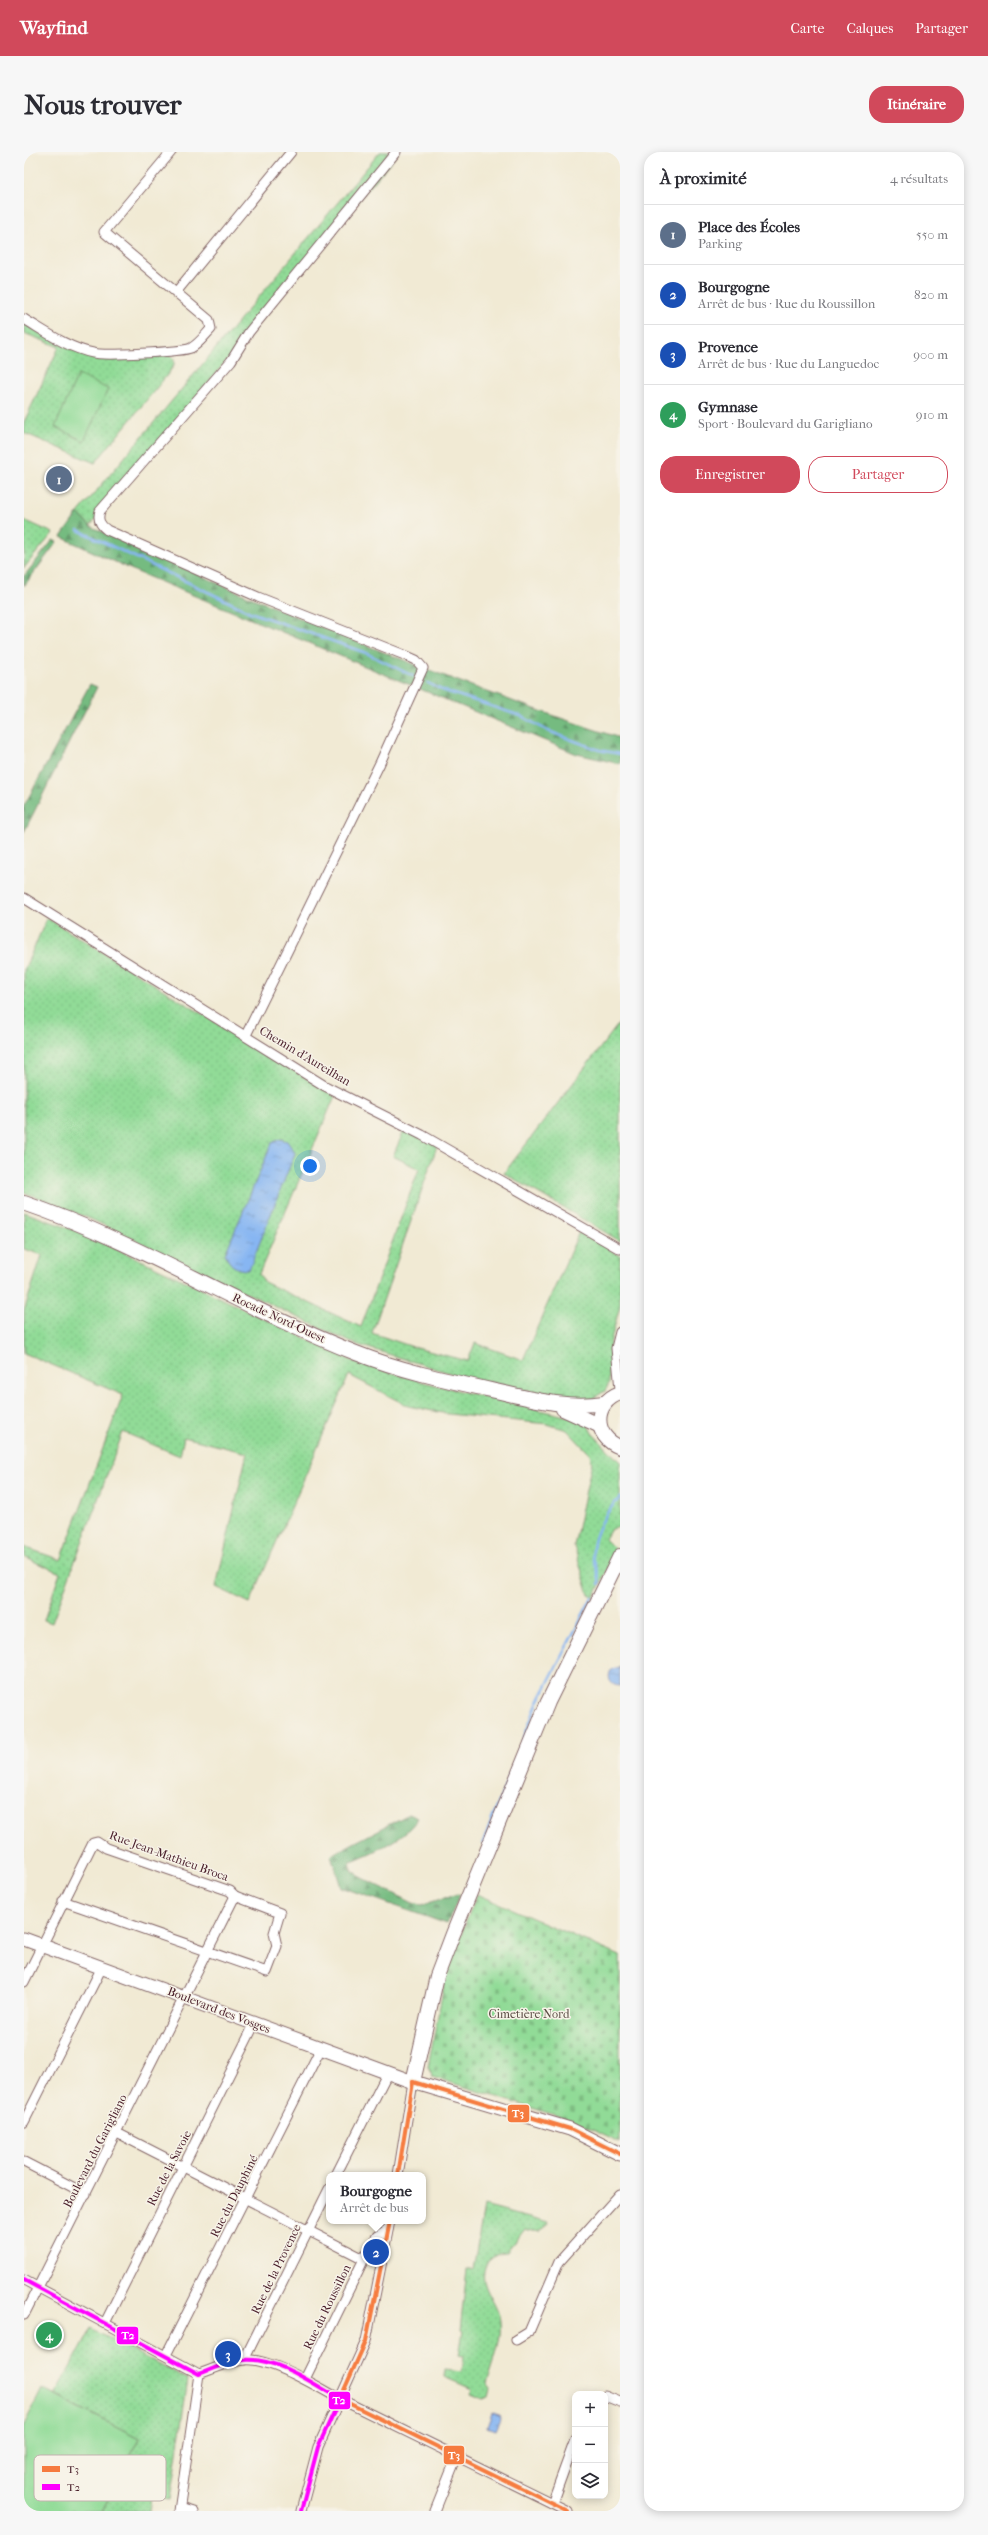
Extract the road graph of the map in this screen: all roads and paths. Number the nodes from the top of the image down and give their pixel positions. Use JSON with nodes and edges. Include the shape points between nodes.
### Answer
{"nodes":[{"id":1,"x":171,"y":152,"type":"edge"},
{"id":2,"x":291,"y":152,"type":"edge"},
{"id":3,"x":396,"y":152,"type":"edge"},
{"id":4,"x":177,"y":292,"type":"junction"},
{"id":5,"x":24,"y":319,"type":"edge"},
{"id":6,"x":24,"y":898,"type":"edge"},
{"id":7,"x":246,"y":1035,"type":"junction"},
{"id":8,"x":24,"y":1203,"type":"edge"},
{"id":9,"x":620,"y":1249,"type":"edge"},
{"id":10,"x":620,"y":1332,"type":"edge"},
{"id":11,"x":620,"y":1388,"type":"edge"},
{"id":12,"x":620,"y":1393,"type":"edge"},
{"id":13,"x":544,"y":1401,"type":"junction"},
{"id":14,"x":604,"y":1404,"type":"junction"},
{"id":15,"x":598,"y":1425,"type":"junction"},
{"id":16,"x":620,"y":1447,"type":"edge"},
{"id":17,"x":620,"y":1556,"type":"edge"},
{"id":18,"x":235,"y":1896,"type":"junction"},
{"id":19,"x":63,"y":1901,"type":"junction"},
{"id":20,"x":24,"y":1939,"type":"edge"},
{"id":21,"x":42,"y":1946,"type":"junction"},
{"id":22,"x":208,"y":1953,"type":"junction"},
{"id":23,"x":102,"y":1967,"type":"junction"},
{"id":24,"x":24,"y":1982,"type":"edge"},
{"id":25,"x":186,"y":1997,"type":"junction"},
{"id":26,"x":255,"y":2023,"type":"junction"},
{"id":27,"x":321,"y":2048,"type":"junction"},
{"id":28,"x":388,"y":2072,"type":"junction"},
{"id":29,"x":414,"y":2082,"type":"junction"},
{"id":30,"x":24,"y":2122,"type":"edge"},
{"id":31,"x":117,"y":2133,"type":"junction"},
{"id":32,"x":620,"y":2154,"type":"edge"},
{"id":33,"x":24,"y":2162,"type":"edge"},
{"id":34,"x":183,"y":2167,"type":"junction"},
{"id":35,"x":338,"y":2172,"type":"edge"},
{"id":36,"x":399,"y":2172,"type":"edge"},
{"id":37,"x":86,"y":2194,"type":"junction"},
{"id":38,"x":620,"y":2194,"type":"edge"},
{"id":39,"x":326,"y":2195,"type":"edge"},
{"id":40,"x":246,"y":2200,"type":"junction"},
{"id":41,"x":389,"y":2225,"type":"edge"},
{"id":42,"x":308,"y":2231,"type":"junction"},
{"id":43,"x":364,"y":2260,"type":"junction"},
{"id":44,"x":24,"y":2280,"type":"edge"},
{"id":45,"x":38,"y":2287,"type":"junction"},
{"id":46,"x":24,"y":2315,"type":"edge"},
{"id":47,"x":105,"y":2323,"type":"junction"},
{"id":48,"x":516,"y":2340,"type":"dead end"},
{"id":49,"x":166,"y":2355,"type":"junction"},
{"id":50,"x":244,"y":2360,"type":"junction"},
{"id":51,"x":199,"y":2374,"type":"junction"},
{"id":52,"x":305,"y":2379,"type":"junction"},
{"id":53,"x":608,"y":2397,"type":"edge"},
{"id":54,"x":340,"y":2399,"type":"junction"},
{"id":55,"x":620,"y":2402,"type":"edge"},
{"id":56,"x":572,"y":2448,"type":"edge"},
{"id":57,"x":457,"y":2456,"type":"junction"},
{"id":58,"x":552,"y":2503,"type":"junction"},
{"id":59,"x":180,"y":2509,"type":"edge"},
{"id":60,"x":193,"y":2511,"type":"edge"},
{"id":61,"x":301,"y":2511,"type":"edge"},
{"id":62,"x":434,"y":2511,"type":"edge"},
{"id":63,"x":568,"y":2511,"type":"edge"}],
"edges":[{"from":1,"to":4,"type":"street","via":[[104,232]]},
{"from":2,"to":4,"type":"street"},
{"from":3,"to":7,"type":"street","via":[[249,332],[231,361],[100,511],[98,518],[100,524],[108,530],[258,597],[408,656],[423,668],[380,763]]},
{"from":4,"to":5,"type":"street","via":[[209,320],[211,329],[198,343],[184,350],[93,354],[71,346]]},
{"from":6,"to":7,"type":"street","name":"Chemin d'Aureilhan"},
{"from":7,"to":9,"type":"street","name":"Chemin d'Aureilhan","via":[[325,1086],[422,1135]]},
{"from":8,"to":13,"type":"main road","name":"Rocade Nord-Ouest","via":[[96,1230],[304,1331],[357,1353],[429,1376]]},
{"from":10,"to":11,"type":"street","via":[[616,1348]]},
{"from":12,"to":14,"type":"main road","via":[[613,1395]]},
{"from":13,"to":14,"type":"main road","name":"Rocade Nord-Ouest","via":[[581,1406]]},
{"from":13,"to":15,"type":"main road","name":"Rocade Nord-Ouest"},
{"from":14,"to":15,"type":"main road","via":[[598,1416]]},
{"from":15,"to":16,"type":"main road","via":[[606,1439]]},
{"from":17,"to":29,"type":"main road","via":[[548,1702],[453,1934],[437,1976]]},
{"from":18,"to":19,"type":"street","name":"Rue Jean-Mathieu Broca","via":[[230,1891],[106,1848],[97,1842],[93,1843]]},
{"from":18,"to":22,"type":"street","name":"Boulevard du Garigliano"},
{"from":18,"to":22,"type":"street","name":"Rue Jean-Mathieu Broca","via":[[280,1913],[274,1933],[276,1946],[267,1972]]},
{"from":19,"to":21,"type":"street"},
{"from":19,"to":22,"type":"street"},
{"from":20,"to":21,"type":"main road","name":"Boulevard des Vosges"},
{"from":21,"to":23,"type":"main road","name":"Boulevard des Vosges"},
{"from":21,"to":24,"type":"street"},
{"from":22,"to":25,"type":"street","name":"Boulevard du Garigliano"},
{"from":23,"to":25,"type":"main road","name":"Boulevard des Vosges"},
{"from":23,"to":30,"type":"street"},
{"from":25,"to":26,"type":"main road","name":"Boulevard des Vosges"},
{"from":25,"to":31,"type":"street","name":"Boulevard du Garigliano"},
{"from":26,"to":27,"type":"main road","name":"Boulevard des Vosges"},
{"from":26,"to":34,"type":"street","name":"Rue de la Savoie"},
{"from":27,"to":28,"type":"main road","name":"Boulevard des Vosges"},
{"from":27,"to":40,"type":"street","name":"Rue du Dauphiné"},
{"from":28,"to":29,"type":"main road","name":"Boulevard des Vosges"},
{"from":28,"to":35,"type":"street"},
{"from":29,"to":32,"type":"main road","name":"Boulevard des Vosges","via":[[570,2129]]},
{"from":29,"to":36,"type":"street"},
{"from":31,"to":34,"type":"street"},
{"from":31,"to":37,"type":"street","name":"Boulevard du Garigliano"},
{"from":33,"to":37,"type":"street"},
{"from":34,"to":40,"type":"street"},
{"from":34,"to":47,"type":"street","name":"Rue de la Savoie"},
{"from":37,"to":45,"type":"street","name":"Boulevard du Garigliano"},
{"from":38,"to":48,"type":"street","via":[[559,2262],[529,2332]]},
{"from":39,"to":42,"type":"street","name":"Rue de la Provence"},
{"from":40,"to":42,"type":"street"},
{"from":40,"to":49,"type":"street","name":"Rue du Dauphiné"},
{"from":41,"to":43,"type":"street","name":"Rue du Roussillon","via":[[377,2236]]},
{"from":41,"to":54,"type":"street","via":[[366,2341]]},
{"from":42,"to":43,"type":"street"},
{"from":42,"to":50,"type":"street","name":"Rue de la Provence"},
{"from":43,"to":52,"type":"street","name":"Rue du Roussillon"},
{"from":44,"to":45,"type":"street"},
{"from":45,"to":46,"type":"street","name":"Boulevard du Garigliano"},
{"from":45,"to":47,"type":"street"},
{"from":47,"to":49,"type":"street"},
{"from":49,"to":51,"type":"street"},
{"from":50,"to":51,"type":"street"},
{"from":50,"to":52,"type":"street","via":[[271,2365]]},
{"from":51,"to":59,"type":"street"},
{"from":52,"to":54,"type":"street"},
{"from":53,"to":55,"type":"street"},
{"from":54,"to":57,"type":"street"},
{"from":54,"to":61,"type":"street","via":[[318,2447]]},
{"from":56,"to":58,"type":"street"},
{"from":57,"to":58,"type":"street"},
{"from":57,"to":62,"type":"street"},
{"from":58,"to":63,"type":"street"},
{"from":59,"to":60,"type":"street"}]}
